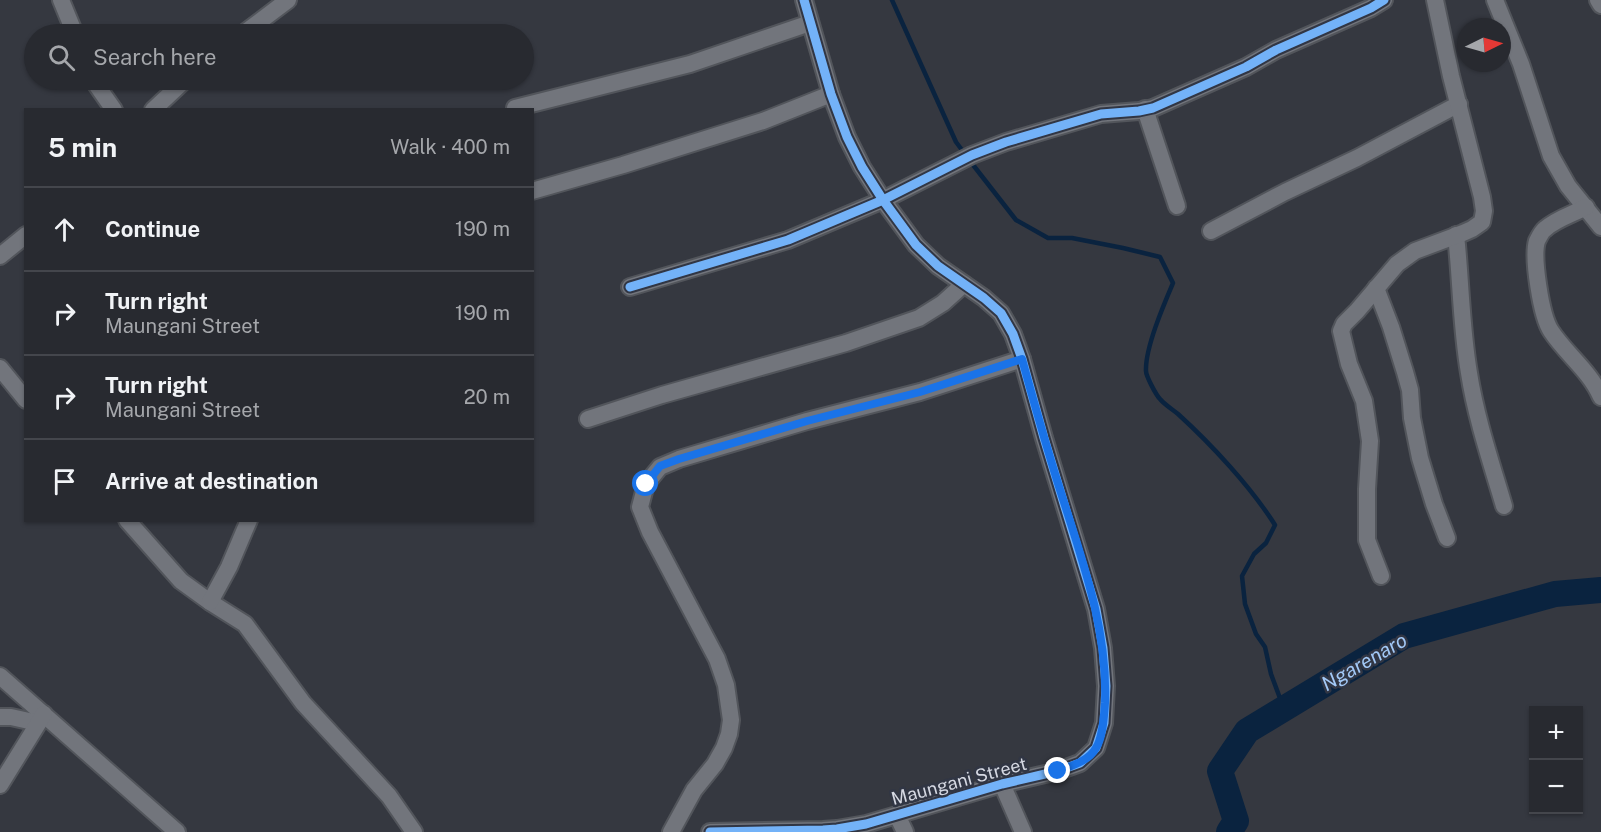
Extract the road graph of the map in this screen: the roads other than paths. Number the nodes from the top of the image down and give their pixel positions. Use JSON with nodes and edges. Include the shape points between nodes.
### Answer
{"nodes":[{"id":1,"x":61,"y":0,"type":"edge"},
{"id":2,"x":288,"y":0,"type":"edge"},
{"id":3,"x":804,"y":0,"type":"edge"},
{"id":4,"x":1384,"y":0,"type":"edge"},
{"id":5,"x":1435,"y":0,"type":"edge"},
{"id":6,"x":1495,"y":0,"type":"edge"},
{"id":7,"x":1598,"y":0,"type":"edge"},
{"id":8,"x":1601,"y":5,"type":"edge"},
{"id":9,"x":271,"y":7,"type":"edge"},
{"id":10,"x":810,"y":23,"type":"junction"},
{"id":11,"x":71,"y":24,"type":"edge"},
{"id":12,"x":253,"y":24,"type":"edge"},
{"id":13,"x":100,"y":90,"type":"edge"},
{"id":14,"x":174,"y":90,"type":"edge"},
{"id":15,"x":831,"y":94,"type":"junction"},
{"id":16,"x":1459,"y":104,"type":"junction"},
{"id":17,"x":113,"y":108,"type":"edge"},
{"id":18,"x":155,"y":108,"type":"edge"},
{"id":19,"x":515,"y":108,"type":"edge"},
{"id":20,"x":1145,"y":109,"type":"junction"},
{"id":21,"x":534,"y":189,"type":"edge"},
{"id":22,"x":883,"y":201,"type":"junction"},
{"id":23,"x":1177,"y":206,"type":"dead end"},
{"id":24,"x":1586,"y":207,"type":"junction"},
{"id":25,"x":1601,"y":227,"type":"edge"},
{"id":26,"x":1211,"y":231,"type":"dead end"},
{"id":27,"x":1456,"y":235,"type":"junction"},
{"id":28,"x":24,"y":237,"type":"edge"},
{"id":29,"x":0,"y":256,"type":"edge"},
{"id":30,"x":964,"y":284,"type":"junction"},
{"id":31,"x":630,"y":287,"type":"dead end"},
{"id":32,"x":1376,"y":288,"type":"junction"},
{"id":33,"x":1022,"y":359,"type":"junction"},
{"id":34,"x":0,"y":368,"type":"edge"},
{"id":35,"x":1601,"y":397,"type":"edge"},
{"id":36,"x":24,"y":398,"type":"edge"},
{"id":37,"x":588,"y":419,"type":"dead end"},
{"id":38,"x":1504,"y":506,"type":"dead end"},
{"id":39,"x":129,"y":522,"type":"edge"},
{"id":40,"x":248,"y":522,"type":"edge"},
{"id":41,"x":1447,"y":538,"type":"dead end"},
{"id":42,"x":1381,"y":576,"type":"dead end"},
{"id":43,"x":210,"y":602,"type":"junction"},
{"id":44,"x":0,"y":676,"type":"edge"},
{"id":45,"x":0,"y":717,"type":"edge"},
{"id":46,"x":41,"y":719,"type":"junction"},
{"id":47,"x":1002,"y":784,"type":"junction"},
{"id":48,"x":0,"y":785,"type":"edge"},
{"id":49,"x":897,"y":815,"type":"junction"},
{"id":50,"x":823,"y":831,"type":"edge"},
{"id":51,"x":177,"y":832,"type":"edge"},
{"id":52,"x":414,"y":832,"type":"edge"},
{"id":53,"x":671,"y":832,"type":"edge"},
{"id":54,"x":710,"y":832,"type":"edge"},
{"id":55,"x":905,"y":832,"type":"edge"},
{"id":56,"x":1023,"y":832,"type":"edge"}],
"edges":[{"from":1,"to":11,"type":"street"},
{"from":2,"to":9,"type":"street"},
{"from":3,"to":10,"type":"street","name":"Maungani Street"},
{"from":4,"to":20,"type":"street","via":[[1239,71]]},
{"from":5,"to":16,"type":"street"},
{"from":6,"to":24,"type":"street","via":[[1551,156]]},
{"from":7,"to":8,"type":"street"},
{"from":9,"to":12,"type":"street"},
{"from":10,"to":15,"type":"street","name":"Maungani Street"},
{"from":10,"to":19,"type":"street","via":[[690,64]]},
{"from":13,"to":17,"type":"street"},
{"from":14,"to":18,"type":"street"},
{"from":15,"to":21,"type":"street","via":[[741,128]]},
{"from":15,"to":22,"type":"street","name":"Maungani Street","via":[[862,167]]},
{"from":16,"to":26,"type":"street"},
{"from":16,"to":27,"type":"street","via":[[1484,211],[1482,222]]},
{"from":20,"to":22,"type":"street","via":[[1101,114],[1006,142]]},
{"from":20,"to":23,"type":"street"},
{"from":22,"to":30,"type":"street","name":"Maungani Street","via":[[916,245]]},
{"from":22,"to":31,"type":"street","via":[[788,240]]},
{"from":24,"to":25,"type":"street"},
{"from":24,"to":35,"type":"street","via":[[1544,230],[1537,241],[1536,256],[1543,314],[1549,329]]},
{"from":27,"to":32,"type":"street","via":[[1415,251]]},
{"from":27,"to":38,"type":"street","via":[[1469,374]]},
{"from":28,"to":29,"type":"street"},
{"from":30,"to":33,"type":"street","name":"Maungani Street","via":[[1001,313]]},
{"from":30,"to":37,"type":"street","via":[[918,318]]},
{"from":32,"to":41,"type":"street","via":[[1405,372],[1420,458]]},
{"from":32,"to":42,"type":"street","via":[[1341,331],[1364,401],[1370,441],[1367,540]]},
{"from":33,"to":47,"type":"street","name":"Maungani Street","via":[[1096,609],[1106,686],[1104,723],[1096,748],[1080,763]]},
{"from":33,"to":53,"type":"street","via":[[920,392],[679,459],[660,466],[646,484],[640,507],[717,659],[731,720],[724,748]]},
{"from":34,"to":36,"type":"street"},
{"from":39,"to":43,"type":"street","via":[[181,581]]},
{"from":40,"to":43,"type":"street"},
{"from":43,"to":52,"type":"street","via":[[245,624],[303,703],[389,796]]},
{"from":44,"to":46,"type":"street"},
{"from":45,"to":46,"type":"street"},
{"from":46,"to":48,"type":"street"},
{"from":46,"to":51,"type":"street"},
{"from":47,"to":49,"type":"street","name":"Maungani Street"},
{"from":47,"to":56,"type":"street"},
{"from":49,"to":50,"type":"street","name":"Maungani Street"},
{"from":49,"to":55,"type":"street"},
{"from":50,"to":54,"type":"street","name":"Maungani Street"}]}
